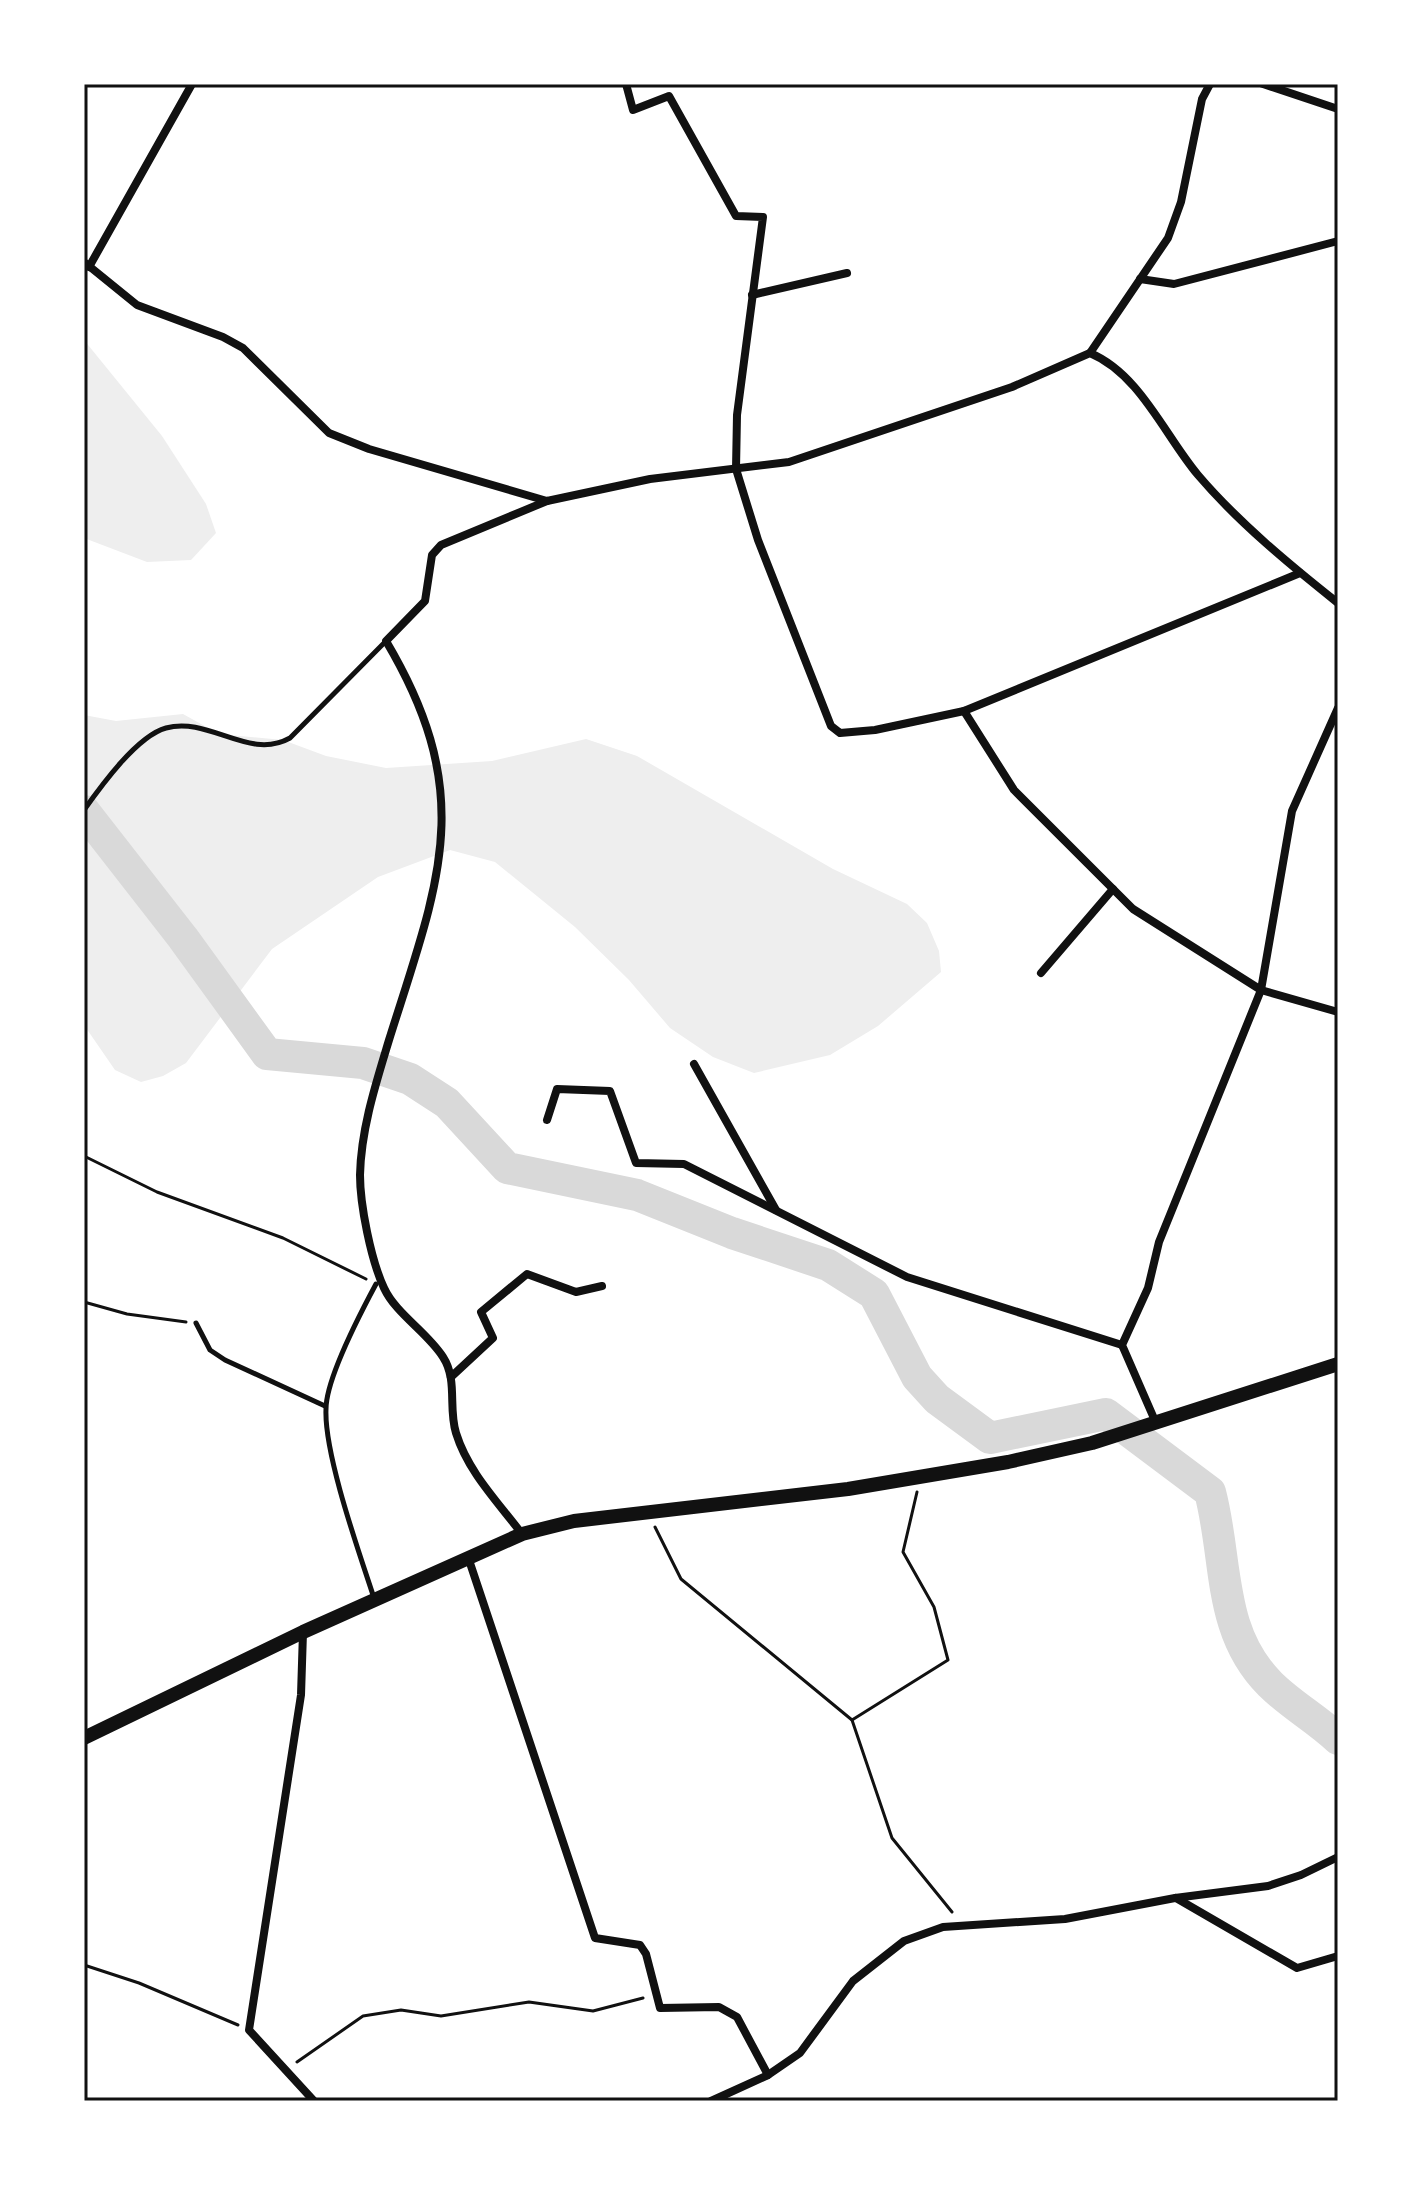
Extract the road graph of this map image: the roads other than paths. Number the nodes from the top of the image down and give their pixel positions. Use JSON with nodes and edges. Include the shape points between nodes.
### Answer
{"nodes":[{"id":1,"x":192,"y":84,"type":"edge"},
{"id":2,"x":626,"y":84,"type":"edge"},
{"id":3,"x":1210,"y":84,"type":"edge"},
{"id":4,"x":1263,"y":84,"type":"edge"},
{"id":5,"x":1338,"y":109,"type":"edge"},
{"id":6,"x":1338,"y":241,"type":"edge"},
{"id":7,"x":86,"y":264,"type":"edge"},
{"id":8,"x":847,"y":273,"type":"dead end"},
{"id":9,"x":1140,"y":279,"type":"junction"},
{"id":10,"x":752,"y":295,"type":"junction"},
{"id":11,"x":1090,"y":353,"type":"junction"},
{"id":12,"x":736,"y":469,"type":"junction"},
{"id":13,"x":547,"y":501,"type":"junction"},
{"id":14,"x":1300,"y":573,"type":"junction"},
{"id":15,"x":1338,"y":603,"type":"edge"},
{"id":16,"x":386,"y":641,"type":"junction"},
{"id":17,"x":1338,"y":708,"type":"edge"},
{"id":18,"x":964,"y":711,"type":"junction"},
{"id":19,"x":84,"y":810,"type":"edge"},
{"id":20,"x":1113,"y":889,"type":"junction"},
{"id":21,"x":1041,"y":973,"type":"dead end"},
{"id":22,"x":1261,"y":990,"type":"junction"},
{"id":23,"x":1338,"y":1012,"type":"edge"},
{"id":24,"x":694,"y":1064,"type":"dead end"},
{"id":25,"x":547,"y":1120,"type":"dead end"},
{"id":26,"x":776,"y":1210,"type":"junction"},
{"id":27,"x":376,"y":1284,"type":"road end"},
{"id":28,"x":602,"y":1286,"type":"dead end"},
{"id":29,"x":196,"y":1323,"type":"road end"},
{"id":30,"x":1122,"y":1345,"type":"junction"},
{"id":31,"x":1338,"y":1364,"type":"edge"},
{"id":32,"x":451,"y":1377,"type":"junction"},
{"id":33,"x":325,"y":1406,"type":"junction"},
{"id":34,"x":1156,"y":1423,"type":"junction"},
{"id":35,"x":522,"y":1534,"type":"junction"},
{"id":36,"x":468,"y":1556,"type":"junction"},
{"id":37,"x":375,"y":1599,"type":"junction"},
{"id":38,"x":303,"y":1632,"type":"junction"},
{"id":39,"x":84,"y":1738,"type":"edge"},
{"id":40,"x":1338,"y":1857,"type":"edge"},
{"id":41,"x":1175,"y":1898,"type":"junction"},
{"id":42,"x":1338,"y":1956,"type":"edge"},
{"id":43,"x":768,"y":2075,"type":"junction"},
{"id":44,"x":732,"y":2091,"type":"junction"},
{"id":45,"x":314,"y":2101,"type":"edge"},
{"id":46,"x":711,"y":2101,"type":"edge"},
{"id":47,"x":736,"y":2101,"type":"edge"}],
"edges":[{"from":1,"to":7,"type":"street"},
{"from":2,"to":10,"type":"street","via":[[633,110],[669,96],[736,216],[763,217]]},
{"from":3,"to":9,"type":"street","via":[[1202,99],[1181,202],[1168,238]]},
{"from":4,"to":5,"type":"street"},
{"from":6,"to":9,"type":"street","via":[[1174,284]]},
{"from":7,"to":13,"type":"street","via":[[137,305],[243,348],[329,433]]},
{"from":8,"to":10,"type":"street"},
{"from":9,"to":11,"type":"street"},
{"from":10,"to":12,"type":"street"},
{"from":11,"to":12,"type":"street","via":[[1012,387],[804,457]]},
{"from":11,"to":14,"type":"street","via":[[1122,372],[1199,476]]},
{"from":12,"to":13,"type":"street","via":[[650,479]]},
{"from":12,"to":18,"type":"street","via":[[831,726],[840,733],[875,730]]},
{"from":13,"to":16,"type":"street","via":[[441,545],[432,555],[425,601]]},
{"from":14,"to":15,"type":"street"},
{"from":14,"to":18,"type":"street"},
{"from":16,"to":19,"type":"lane","via":[[276,746],[262,747],[195,727],[164,728],[116,765]]},
{"from":16,"to":32,"type":"street","via":[[420,704],[434,746],[443,828],[431,905],[374,1081],[360,1173],[384,1289],[443,1358]]},
{"from":17,"to":22,"type":"street","via":[[1292,811]]},
{"from":18,"to":20,"type":"street","via":[[1014,790]]},
{"from":20,"to":21,"type":"street"},
{"from":20,"to":22,"type":"street","via":[[1133,909]]},
{"from":22,"to":23,"type":"street"},
{"from":22,"to":30,"type":"street"},
{"from":24,"to":26,"type":"street"},
{"from":25,"to":26,"type":"street","via":[[557,1089],[610,1091],[636,1163],[684,1164]]},
{"from":26,"to":30,"type":"street","via":[[907,1277]]},
{"from":27,"to":33,"type":"lane","via":[[349,1338]]},
{"from":28,"to":32,"type":"street","via":[[576,1292],[527,1274],[481,1312],[493,1338]]},
{"from":29,"to":33,"type":"lane","via":[[210,1350],[225,1360]]},
{"from":30,"to":34,"type":"street"},
{"from":31,"to":34,"type":"main road"},
{"from":32,"to":35,"type":"street","via":[[455,1430],[468,1464]]},
{"from":33,"to":37,"type":"lane","via":[[341,1486]]},
{"from":34,"to":35,"type":"main road","via":[[1092,1443],[920,1477],[574,1521]]},
{"from":35,"to":36,"type":"main road"},
{"from":36,"to":37,"type":"main road"},
{"from":36,"to":43,"type":"street","via":[[595,1938],[640,1945],[660,2008],[719,2007],[737,2017]]},
{"from":37,"to":38,"type":"main road"},
{"from":38,"to":39,"type":"main road"},
{"from":38,"to":45,"type":"street","via":[[301,1695],[249,2030]]},
{"from":40,"to":41,"type":"street","via":[[1268,1886]]},
{"from":41,"to":42,"type":"street","via":[[1297,1968]]},
{"from":41,"to":43,"type":"street","via":[[1065,1919],[943,1927],[904,1941],[853,1981],[800,2053]]},
{"from":43,"to":44,"type":"street"},
{"from":44,"to":46,"type":"street"},
{"from":44,"to":47,"type":"street"}]}
